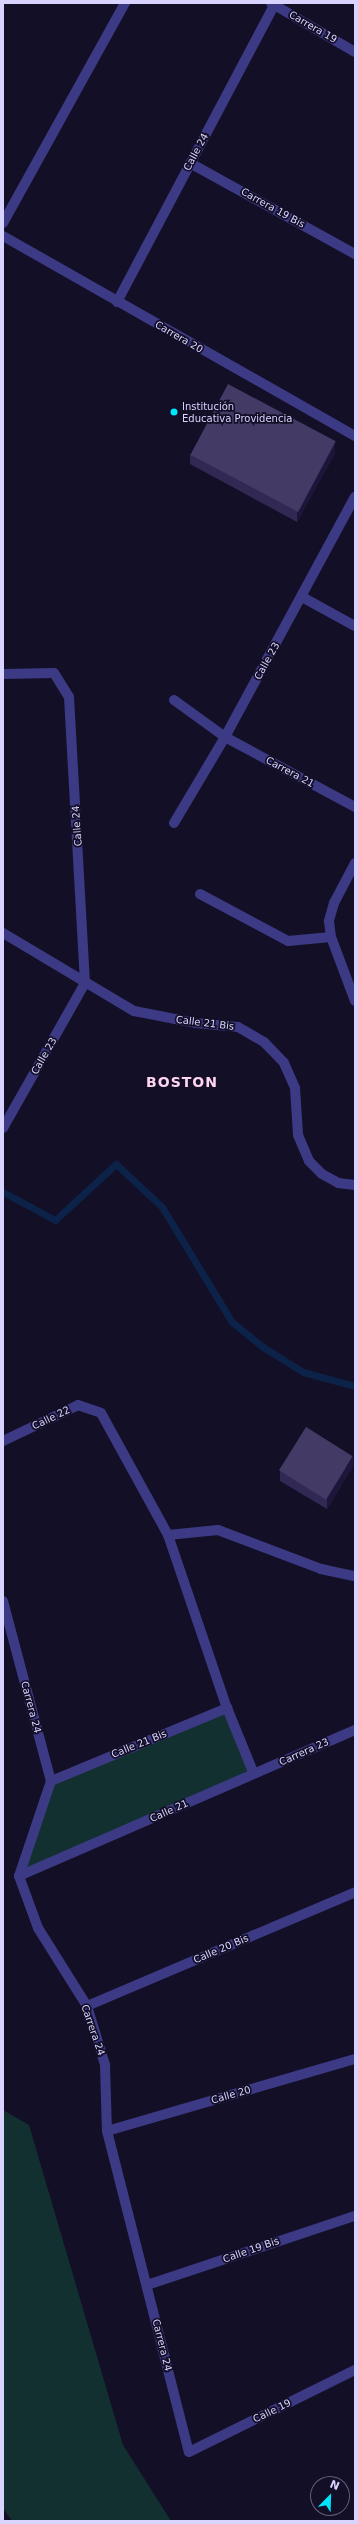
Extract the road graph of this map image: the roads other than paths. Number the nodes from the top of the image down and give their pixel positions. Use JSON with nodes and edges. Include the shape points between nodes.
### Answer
{"nodes":[{"id":1,"x":125,"y":3,"type":"edge"},
{"id":2,"x":273,"y":3,"type":"edge"},
{"id":3,"x":355,"y":52,"type":"edge"},
{"id":4,"x":190,"y":163,"type":"junction"},
{"id":5,"x":3,"y":223,"type":"edge"},
{"id":6,"x":3,"y":236,"type":"edge"},
{"id":7,"x":355,"y":254,"type":"edge"},
{"id":8,"x":118,"y":302,"type":"junction"},
{"id":9,"x":355,"y":436,"type":"edge"},
{"id":10,"x":355,"y":497,"type":"edge"},
{"id":11,"x":302,"y":597,"type":"junction"},
{"id":12,"x":355,"y":626,"type":"edge"},
{"id":13,"x":3,"y":674,"type":"edge"},
{"id":14,"x":174,"y":700,"type":"dead end"},
{"id":15,"x":225,"y":737,"type":"junction"},
{"id":16,"x":355,"y":806,"type":"edge"},
{"id":17,"x":174,"y":823,"type":"dead end"},
{"id":18,"x":355,"y":863,"type":"edge"},
{"id":19,"x":200,"y":894,"type":"dead end"},
{"id":20,"x":3,"y":933,"type":"edge"},
{"id":21,"x":331,"y":937,"type":"junction"},
{"id":22,"x":85,"y":983,"type":"junction"},
{"id":23,"x":355,"y":1001,"type":"edge"},
{"id":24,"x":3,"y":1128,"type":"edge"},
{"id":25,"x":355,"y":1185,"type":"edge"},
{"id":26,"x":3,"y":1441,"type":"edge"},
{"id":27,"x":168,"y":1535,"type":"junction"},
{"id":28,"x":355,"y":1576,"type":"edge"},
{"id":29,"x":3,"y":1601,"type":"edge"},
{"id":30,"x":227,"y":1708,"type":"junction"},
{"id":31,"x":355,"y":1730,"type":"edge"},
{"id":32,"x":254,"y":1774,"type":"junction"},
{"id":33,"x":51,"y":1780,"type":"junction"},
{"id":34,"x":19,"y":1876,"type":"junction"},
{"id":35,"x":355,"y":1892,"type":"edge"},
{"id":36,"x":87,"y":2006,"type":"junction"},
{"id":37,"x":355,"y":2059,"type":"edge"},
{"id":38,"x":107,"y":2131,"type":"junction"},
{"id":39,"x":355,"y":2216,"type":"edge"},
{"id":40,"x":147,"y":2285,"type":"junction"},
{"id":41,"x":355,"y":2370,"type":"edge"},
{"id":42,"x":189,"y":2452,"type":"joint"}],
"edges":[{"from":1,"to":5,"type":"street"},
{"from":2,"to":3,"type":"street","name":"Carrera 19"},
{"from":2,"to":4,"type":"street","name":"Calle 24"},
{"from":4,"to":7,"type":"street","name":"Carrera 19 Bis"},
{"from":4,"to":8,"type":"street","name":"Calle 24"},
{"from":6,"to":8,"type":"street","name":"Carrera 20"},
{"from":8,"to":9,"type":"street","name":"Carrera 20"},
{"from":10,"to":11,"type":"street","name":"Calle 23"},
{"from":11,"to":12,"type":"street"},
{"from":11,"to":15,"type":"street","name":"Calle 23"},
{"from":13,"to":22,"type":"street","name":"Calle 24","via":[[54,673],[69,697]]},
{"from":14,"to":15,"type":"street","name":"Carrera 21"},
{"from":15,"to":16,"type":"street","name":"Carrera 21"},
{"from":15,"to":17,"type":"street","name":"Calle 23"},
{"from":18,"to":21,"type":"street","via":[[334,903],[329,921]]},
{"from":19,"to":21,"type":"street","via":[[288,940]]},
{"from":20,"to":22,"type":"street","name":"Calle 21 Bis"},
{"from":21,"to":23,"type":"street"},
{"from":22,"to":24,"type":"street","name":"Calle 23"},
{"from":22,"to":25,"type":"street","name":"Calle 21 Bis","via":[[134,1011],[196,1023],[238,1027],[264,1042],[284,1063],[294,1088],[298,1135],[309,1161],[322,1174],[338,1183]]},
{"from":26,"to":27,"type":"street","name":"Calle 22","via":[[78,1405],[101,1413]]},
{"from":27,"to":28,"type":"street","via":[[218,1530],[308,1565]]},
{"from":27,"to":30,"type":"street"},
{"from":29,"to":33,"type":"street","name":"Carrera 24"},
{"from":30,"to":32,"type":"street"},
{"from":30,"to":33,"type":"street","name":"Calle 21 Bis"},
{"from":31,"to":32,"type":"street","name":"Carrera 23"},
{"from":32,"to":34,"type":"street","name":"Calle 21"},
{"from":33,"to":34,"type":"street"},
{"from":34,"to":36,"type":"street","name":"Carrera 24","via":[[38,1928]]},
{"from":35,"to":36,"type":"street","name":"Calle 20 Bis"},
{"from":36,"to":38,"type":"street","name":"Carrera 24","via":[[106,2065]]},
{"from":37,"to":38,"type":"street","name":"Calle 20"},
{"from":38,"to":40,"type":"street","name":"Carrera 24"},
{"from":39,"to":40,"type":"street","name":"Calle 19 Bis"},
{"from":40,"to":42,"type":"street","name":"Carrera 24"},
{"from":41,"to":42,"type":"street","name":"Calle 19"}]}
